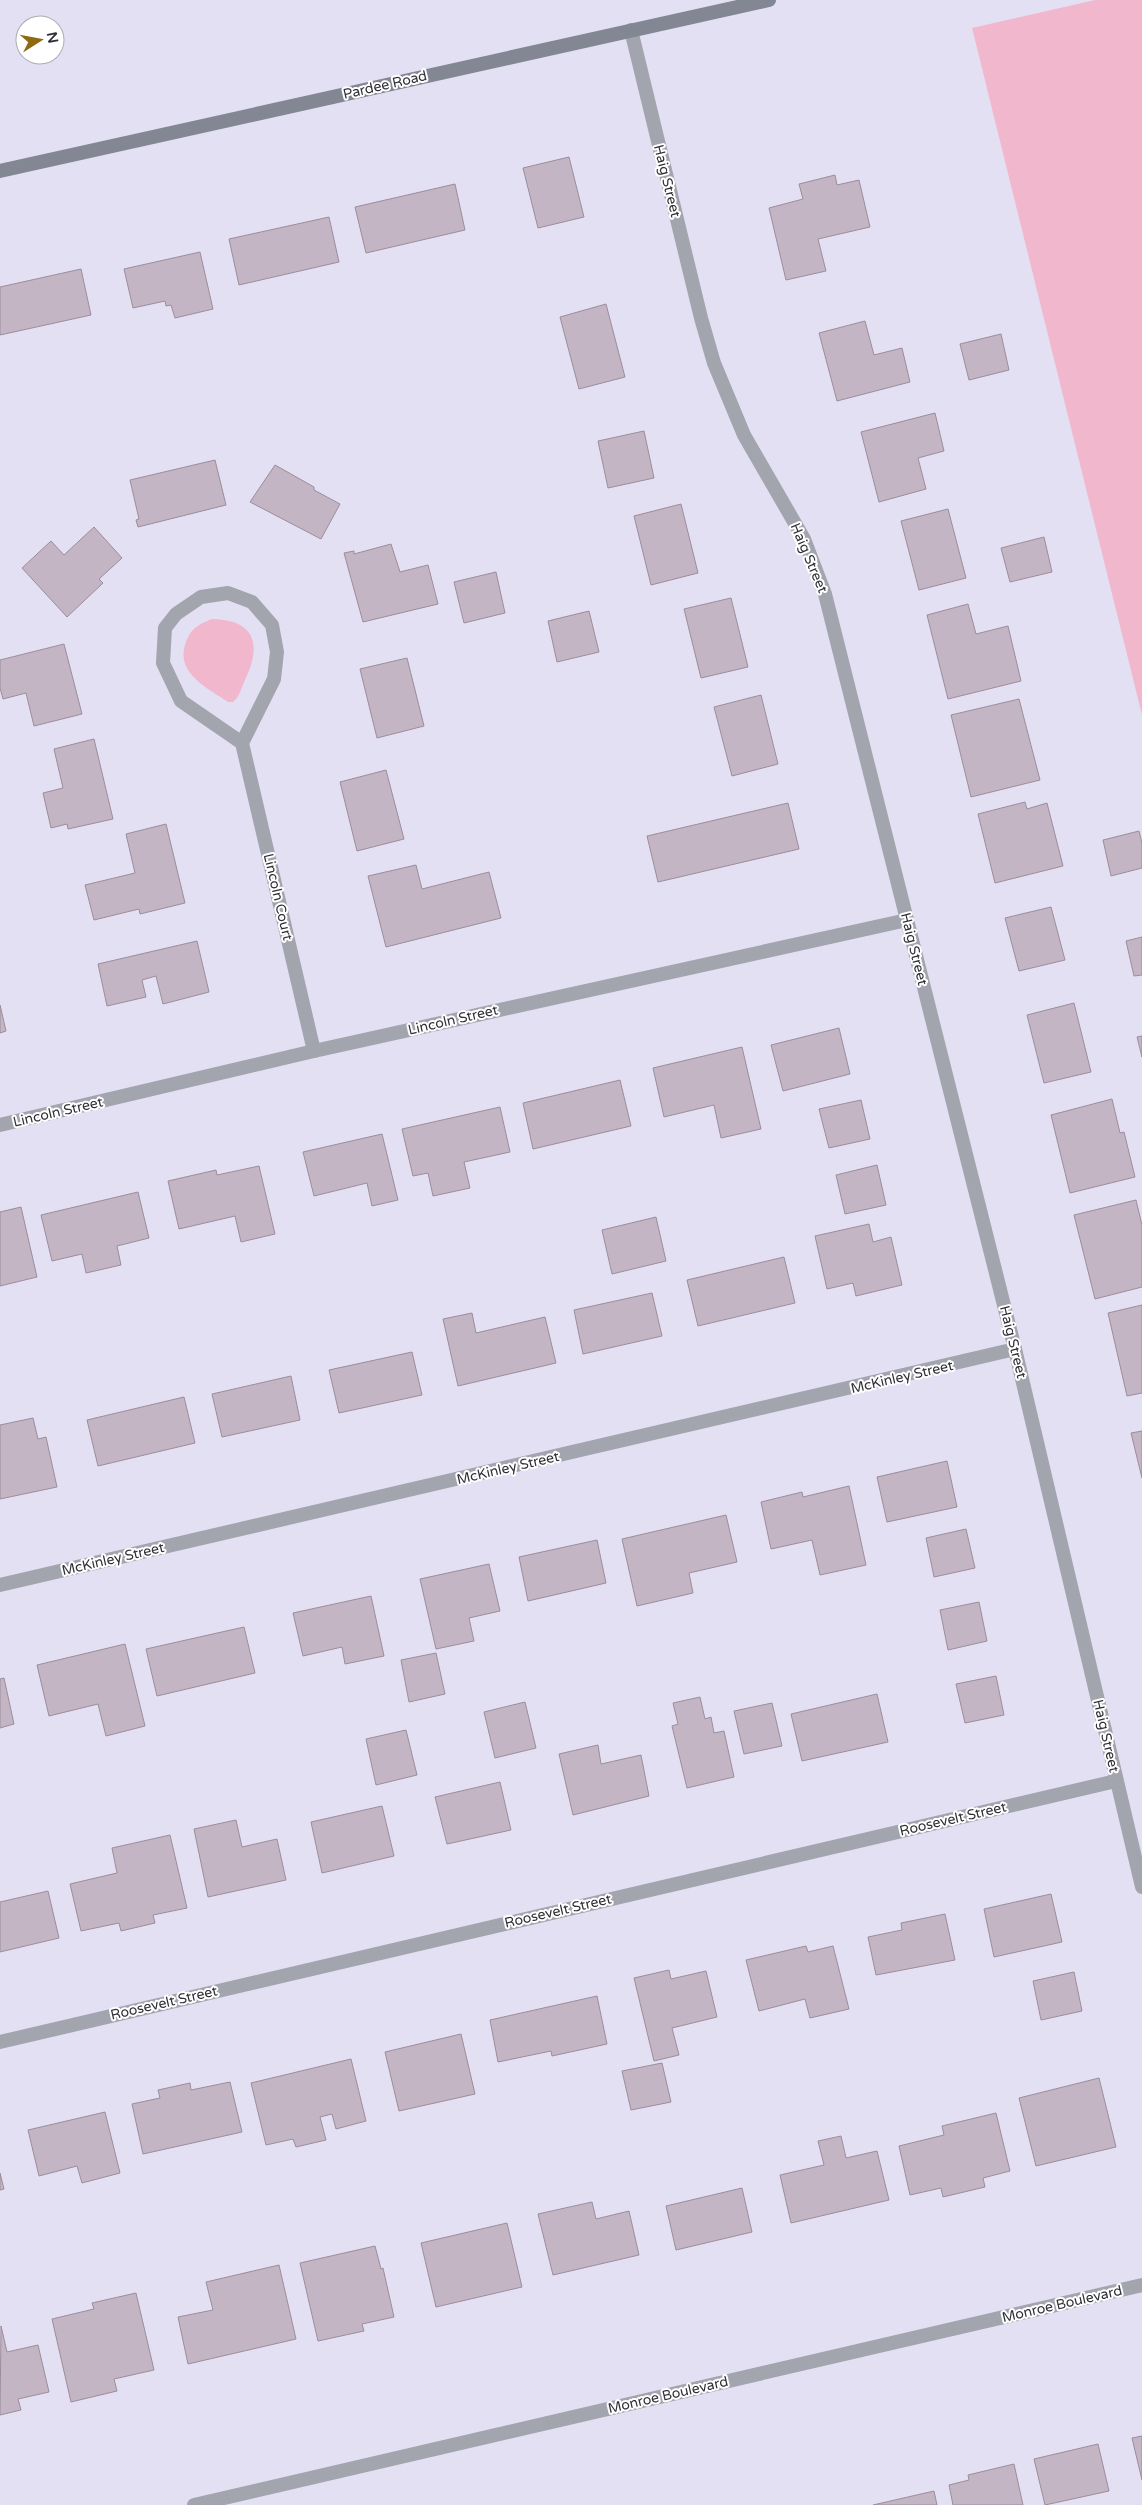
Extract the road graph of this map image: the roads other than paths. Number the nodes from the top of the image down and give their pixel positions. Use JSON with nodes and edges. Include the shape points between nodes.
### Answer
{"nodes":[{"id":1,"x":769,"y":0,"type":"edge"},
{"id":2,"x":631,"y":30,"type":"junction"},
{"id":3,"x":0,"y":170,"type":"edge"},
{"id":4,"x":242,"y":743,"type":"junction"},
{"id":5,"x":907,"y":920,"type":"junction"},
{"id":6,"x":314,"y":1051,"type":"junction"},
{"id":7,"x":0,"y":1125,"type":"edge"},
{"id":8,"x":1015,"y":1349,"type":"junction"},
{"id":9,"x":0,"y":1585,"type":"edge"},
{"id":10,"x":1116,"y":1781,"type":"junction"},
{"id":11,"x":1142,"y":1887,"type":"edge"},
{"id":12,"x":0,"y":2042,"type":"edge"},
{"id":13,"x":1142,"y":2285,"type":"edge"},
{"id":14,"x":194,"y":2505,"type":"edge"}],
"edges":[{"from":1,"to":2,"type":"main road","name":"Pardee Road"},
{"from":2,"to":3,"type":"main road","name":"Pardee Road"},
{"from":2,"to":5,"type":"street","name":"Haig Street","via":[[714,363],[744,435],[804,539],[825,594]]},
{"from":4,"to":4,"type":"street","via":[[274,679],[277,652],[272,625],[252,602],[228,593],[201,597],[176,614],[165,628],[163,663],[181,701]]},
{"from":4,"to":6,"type":"street","name":"Lincoln Court"},
{"from":5,"to":6,"type":"street","name":"Lincoln Street"},
{"from":5,"to":8,"type":"street","name":"Haig Street"},
{"from":6,"to":7,"type":"street","name":"Lincoln Street"},
{"from":8,"to":9,"type":"street","name":"McKinley Street"},
{"from":8,"to":10,"type":"street","name":"Haig Street"},
{"from":10,"to":11,"type":"street","name":"Haig Street"},
{"from":10,"to":12,"type":"street","name":"Roosevelt Street"},
{"from":13,"to":14,"type":"street","name":"Monroe Boulevard"}]}
